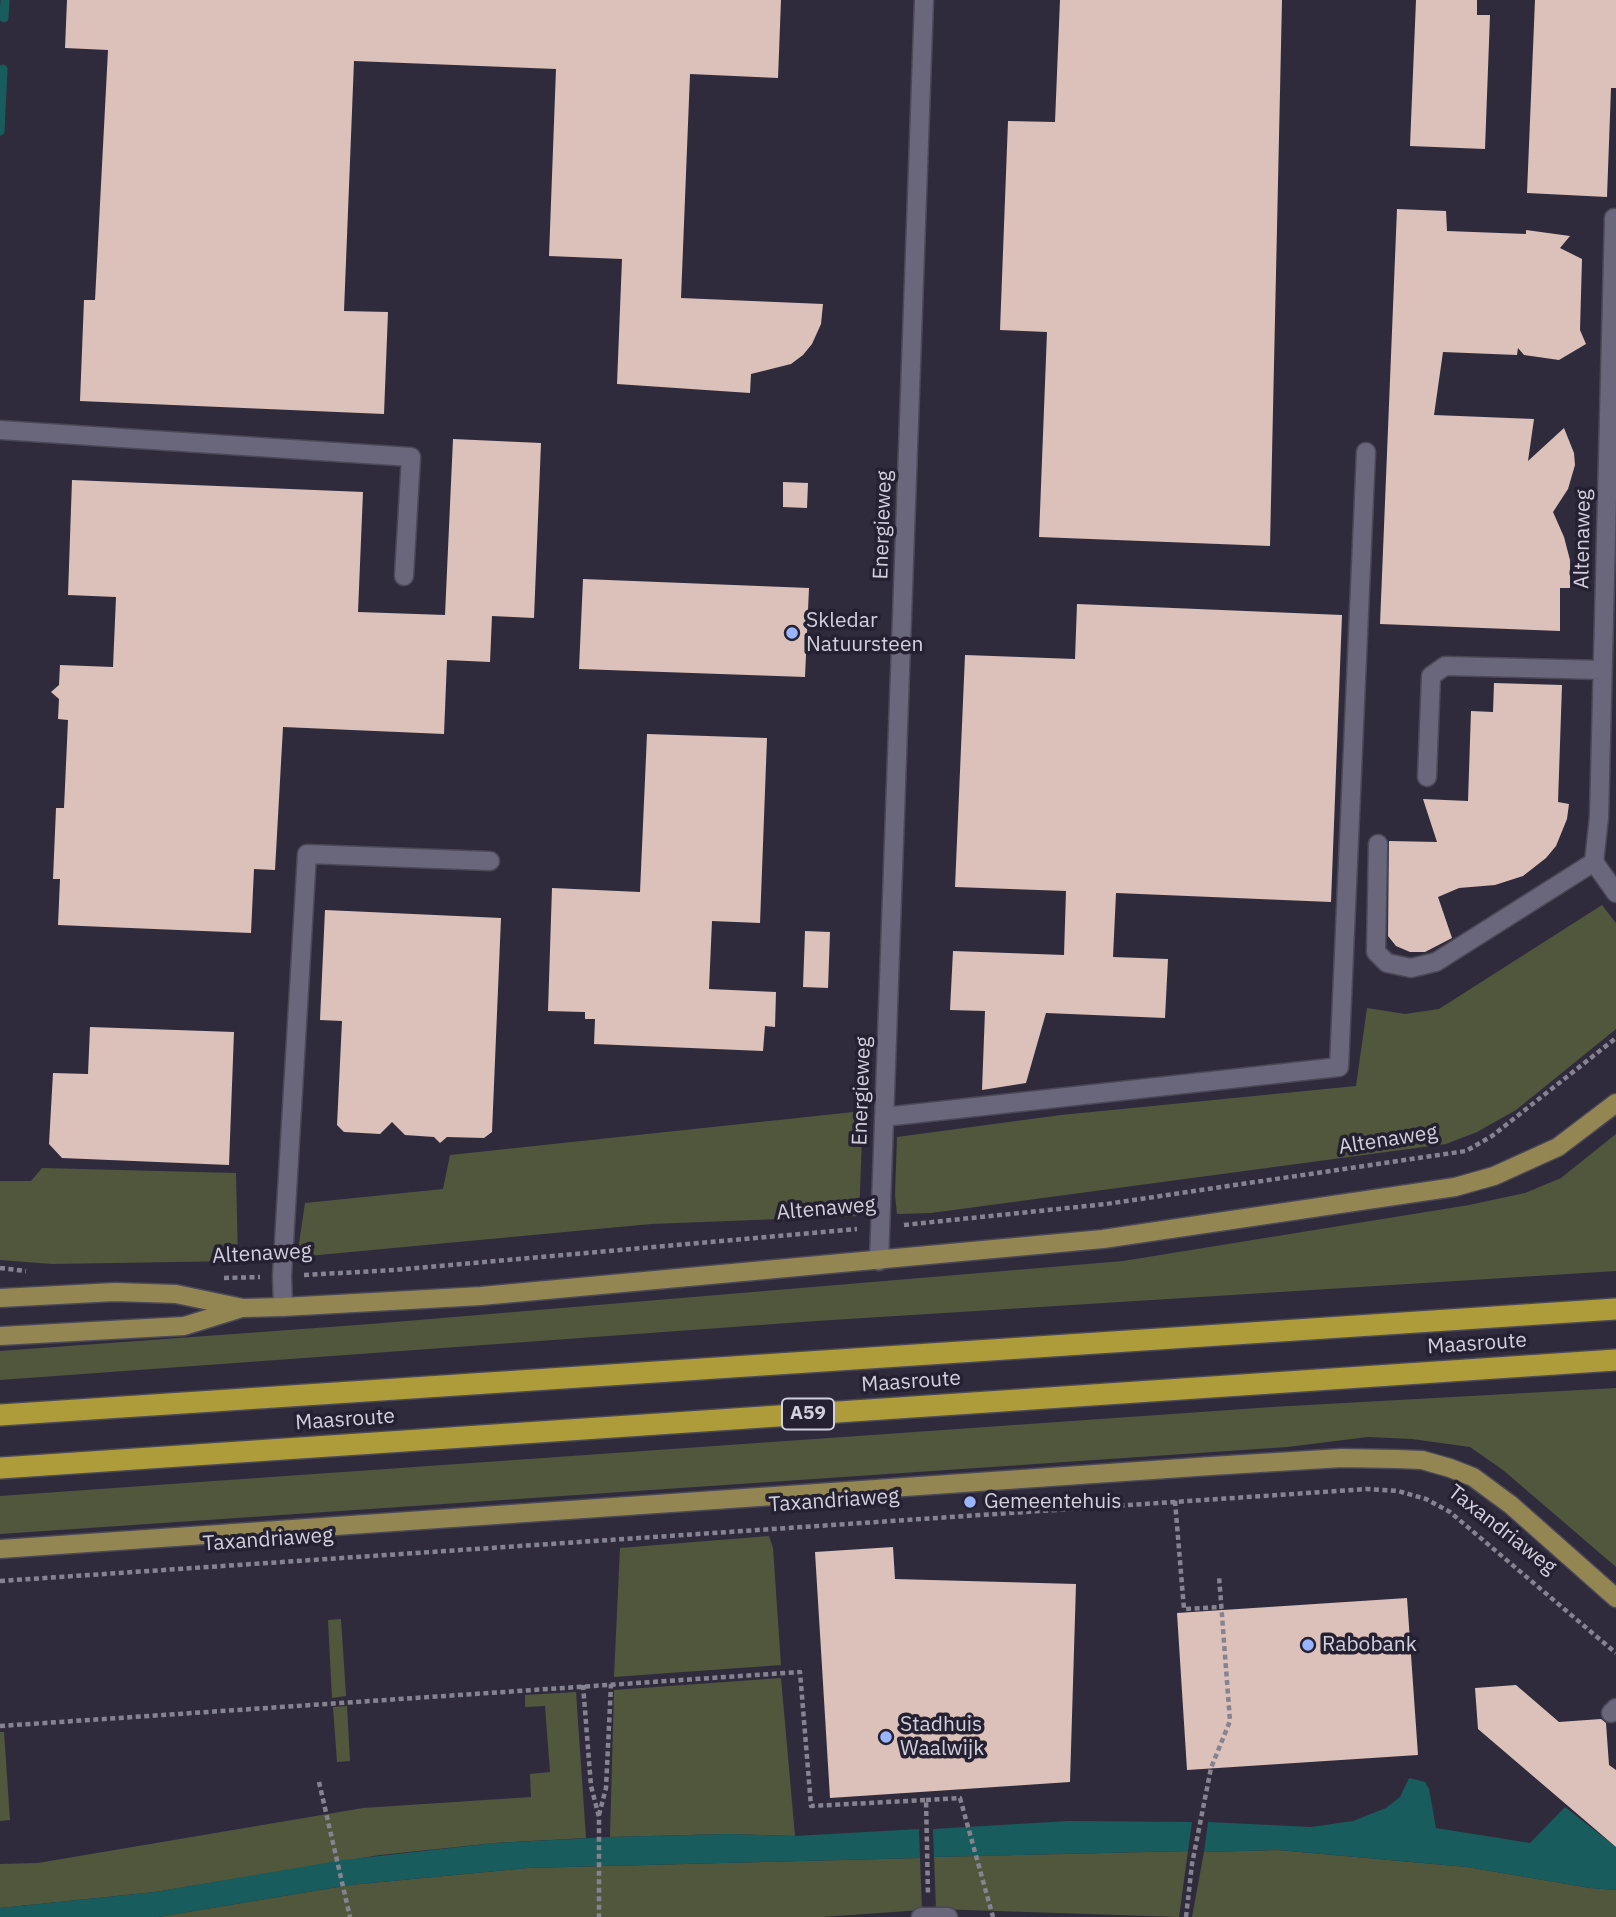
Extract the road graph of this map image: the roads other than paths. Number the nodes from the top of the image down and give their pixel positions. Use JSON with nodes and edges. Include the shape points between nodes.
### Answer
{"nodes":[{"id":1,"x":924,"y":0,"type":"edge"},
{"id":2,"x":1614,"y":218,"type":"dead end"},
{"id":3,"x":0,"y":430,"type":"edge"},
{"id":4,"x":1366,"y":452,"type":"dead end"},
{"id":5,"x":404,"y":576,"type":"dead end"},
{"id":6,"x":1602,"y":670,"type":"junction"},
{"id":7,"x":1427,"y":777,"type":"dead end"},
{"id":8,"x":1378,"y":844,"type":"dead end"},
{"id":9,"x":489,"y":861,"type":"dead end"},
{"id":10,"x":1594,"y":862,"type":"junction"},
{"id":11,"x":1616,"y":893,"type":"edge"},
{"id":12,"x":1616,"y":1103,"type":"edge"},
{"id":13,"x":884,"y":1117,"type":"junction"},
{"id":14,"x":879,"y":1261,"type":"junction"},
{"id":15,"x":0,"y":1298,"type":"edge"},
{"id":16,"x":283,"y":1307,"type":"junction"},
{"id":17,"x":243,"y":1308,"type":"junction"},
{"id":18,"x":1616,"y":1310,"type":"edge"},
{"id":19,"x":0,"y":1336,"type":"edge"},
{"id":20,"x":1616,"y":1360,"type":"edge"},
{"id":21,"x":0,"y":1415,"type":"edge"},
{"id":22,"x":0,"y":1468,"type":"edge"},
{"id":23,"x":0,"y":1549,"type":"edge"},
{"id":24,"x":1616,"y":1598,"type":"edge"},
{"id":25,"x":929,"y":1916,"type":"edge"},
{"id":26,"x":921,"y":1917,"type":"edge"},
{"id":27,"x":948,"y":1917,"type":"edge"}],
"edges":[{"from":1,"to":13,"type":"street","name":"Energieweg"},
{"from":2,"to":6,"type":"street","name":"Altenaweg"},
{"from":3,"to":5,"type":"street","via":[[411,457]]},
{"from":4,"to":13,"type":"street","via":[[1339,1067]]},
{"from":6,"to":7,"type":"street","via":[[1445,666],[1431,676]]},
{"from":6,"to":10,"type":"street","name":"Altenaweg"},
{"from":8,"to":10,"type":"street","via":[[1376,952],[1387,962],[1411,968],[1436,962]]},
{"from":9,"to":16,"type":"street","via":[[307,854]]},
{"from":10,"to":11,"type":"street"},
{"from":12,"to":14,"type":"main road","via":[[1558,1147],[1494,1176],[1455,1187],[1103,1239]]},
{"from":13,"to":14,"type":"street","name":"Energieweg"},
{"from":14,"to":16,"type":"main road","via":[[481,1296]]},
{"from":15,"to":17,"type":"main road","via":[[164,1294]]},
{"from":16,"to":17,"type":"main road"},
{"from":17,"to":19,"type":"main road","via":[[184,1326]]},
{"from":18,"to":21,"type":"highway","name":"Maasroute"},
{"from":20,"to":22,"type":"highway","name":"Maasroute","number":"A59"},
{"from":23,"to":24,"type":"main road","name":"Taxandriaweg","via":[[1211,1466],[1396,1459],[1422,1460],[1473,1477]]},
{"from":25,"to":26,"type":"street"},
{"from":25,"to":27,"type":"street"}]}
